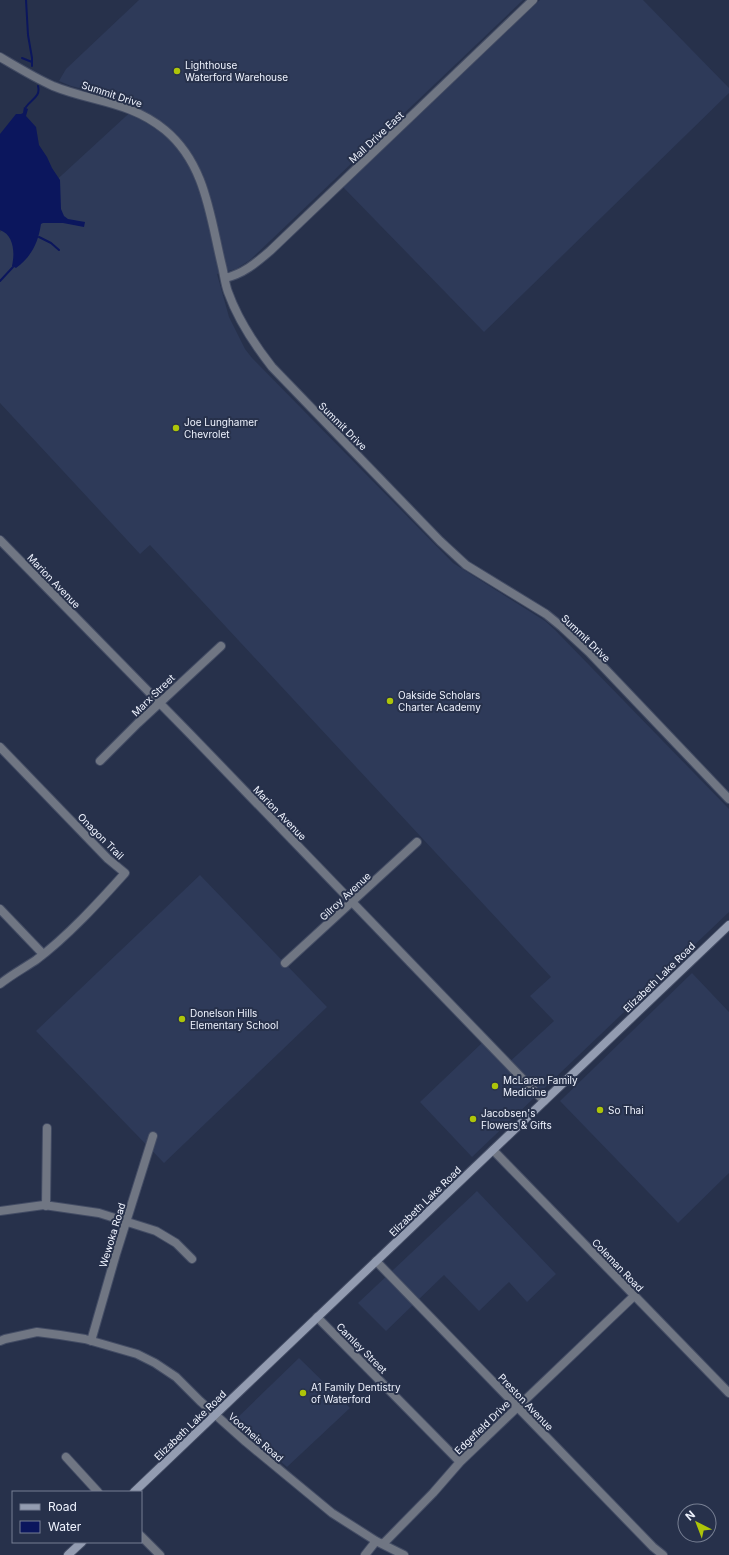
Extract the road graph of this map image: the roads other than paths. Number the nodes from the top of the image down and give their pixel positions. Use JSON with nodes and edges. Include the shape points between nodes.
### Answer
{"nodes":[{"id":1,"x":534,"y":0,"type":"edge"},
{"id":2,"x":0,"y":57,"type":"edge"},
{"id":3,"x":225,"y":278,"type":"junction"},
{"id":4,"x":0,"y":540,"type":"edge"},
{"id":5,"x":221,"y":646,"type":"dead end"},
{"id":6,"x":160,"y":703,"type":"junction"},
{"id":7,"x":0,"y":747,"type":"edge"},
{"id":8,"x":100,"y":761,"type":"dead end"},
{"id":9,"x":729,"y":799,"type":"edge"},
{"id":10,"x":417,"y":842,"type":"dead end"},
{"id":11,"x":352,"y":903,"type":"junction"},
{"id":12,"x":0,"y":909,"type":"edge"},
{"id":13,"x":729,"y":925,"type":"edge"},
{"id":14,"x":43,"y":954,"type":"junction"},
{"id":15,"x":285,"y":963,"type":"dead end"},
{"id":16,"x":0,"y":984,"type":"edge"},
{"id":17,"x":544,"y":1101,"type":"junction"},
{"id":18,"x":47,"y":1128,"type":"dead end"},
{"id":19,"x":153,"y":1136,"type":"dead end"},
{"id":20,"x":493,"y":1150,"type":"junction"},
{"id":21,"x":46,"y":1206,"type":"junction"},
{"id":22,"x":0,"y":1211,"type":"edge"},
{"id":23,"x":127,"y":1221,"type":"junction"},
{"id":24,"x":192,"y":1259,"type":"dead end"},
{"id":25,"x":376,"y":1261,"type":"junction"},
{"id":26,"x":634,"y":1296,"type":"junction"},
{"id":27,"x":317,"y":1317,"type":"junction"},
{"id":28,"x":0,"y":1341,"type":"edge"},
{"id":29,"x":91,"y":1341,"type":"junction"},
{"id":30,"x":729,"y":1393,"type":"edge"},
{"id":31,"x":517,"y":1406,"type":"junction"},
{"id":32,"x":215,"y":1415,"type":"junction"},
{"id":33,"x":66,"y":1457,"type":"dead end"},
{"id":34,"x":460,"y":1462,"type":"junction"},
{"id":35,"x":97,"y":1491,"type":"edge"},
{"id":36,"x":135,"y":1491,"type":"edge"},
{"id":37,"x":142,"y":1537,"type":"edge"},
{"id":38,"x":81,"y":1543,"type":"edge"},
{"id":39,"x":380,"y":1543,"type":"junction"},
{"id":40,"x":68,"y":1555,"type":"edge"},
{"id":41,"x":160,"y":1555,"type":"edge"},
{"id":42,"x":365,"y":1555,"type":"edge"},
{"id":43,"x":404,"y":1555,"type":"edge"},
{"id":44,"x":663,"y":1555,"type":"edge"}],
"edges":[{"from":1,"to":3,"type":"street","name":"Mall Drive East","via":[[265,255],[244,272]]},
{"from":2,"to":3,"type":"street","name":"Summit Drive","via":[[53,86],[138,113],[178,141],[201,180]]},
{"from":3,"to":9,"type":"street","name":"Summit Drive","via":[[240,320],[255,346],[304,401],[466,565],[546,614],[589,652]]},
{"from":4,"to":6,"type":"street","name":"Marion Avenue"},
{"from":5,"to":6,"type":"street","name":"Marx Street"},
{"from":6,"to":8,"type":"street","name":"Marx Street"},
{"from":6,"to":11,"type":"street","name":"Marion Avenue"},
{"from":7,"to":14,"type":"street","name":"Onagon Trail","via":[[108,859],[125,873]]},
{"from":10,"to":11,"type":"street","name":"Gilroy Avenue"},
{"from":11,"to":15,"type":"street","name":"Gilroy Avenue"},
{"from":11,"to":17,"type":"street","name":"Marion Avenue"},
{"from":12,"to":14,"type":"street"},
{"from":13,"to":17,"type":"main road","name":"Elizabeth Lake Road"},
{"from":14,"to":16,"type":"street"},
{"from":17,"to":20,"type":"main road","name":"Elizabeth Lake Road"},
{"from":18,"to":21,"type":"street"},
{"from":19,"to":23,"type":"street","name":"Wewoka Road"},
{"from":20,"to":25,"type":"main road","name":"Elizabeth Lake Road"},
{"from":20,"to":26,"type":"street","name":"Coleman Road"},
{"from":21,"to":22,"type":"street"},
{"from":21,"to":23,"type":"street","via":[[99,1213]]},
{"from":23,"to":24,"type":"street","via":[[156,1231],[176,1243]]},
{"from":23,"to":29,"type":"street","name":"Wewoka Road"},
{"from":25,"to":27,"type":"main road","name":"Elizabeth Lake Road"},
{"from":25,"to":31,"type":"street","name":"Preston Avenue"},
{"from":26,"to":30,"type":"street","name":"Coleman Road"},
{"from":26,"to":31,"type":"street","name":"Edgefield Drive"},
{"from":27,"to":32,"type":"main road","name":"Elizabeth Lake Road"},
{"from":27,"to":34,"type":"street","name":"Camley Street"},
{"from":28,"to":29,"type":"street","name":"Voorheis Road","via":[[38,1332]]},
{"from":29,"to":32,"type":"street","name":"Voorheis Road","via":[[137,1354],[155,1363],[176,1377]]},
{"from":31,"to":34,"type":"street","name":"Edgefield Drive"},
{"from":31,"to":44,"type":"street","name":"Preston Avenue"},
{"from":32,"to":36,"type":"main road","name":"Elizabeth Lake Road"},
{"from":32,"to":39,"type":"street","name":"Voorheis Road","via":[[332,1513]]},
{"from":33,"to":35,"type":"street"},
{"from":34,"to":39,"type":"street","name":"Edgefield Drive","via":[[428,1498]]},
{"from":37,"to":41,"type":"street"},
{"from":38,"to":40,"type":"main road"},
{"from":39,"to":42,"type":"street","name":"Edgefield Drive"},
{"from":39,"to":43,"type":"street","name":"Voorheis Road"}]}
